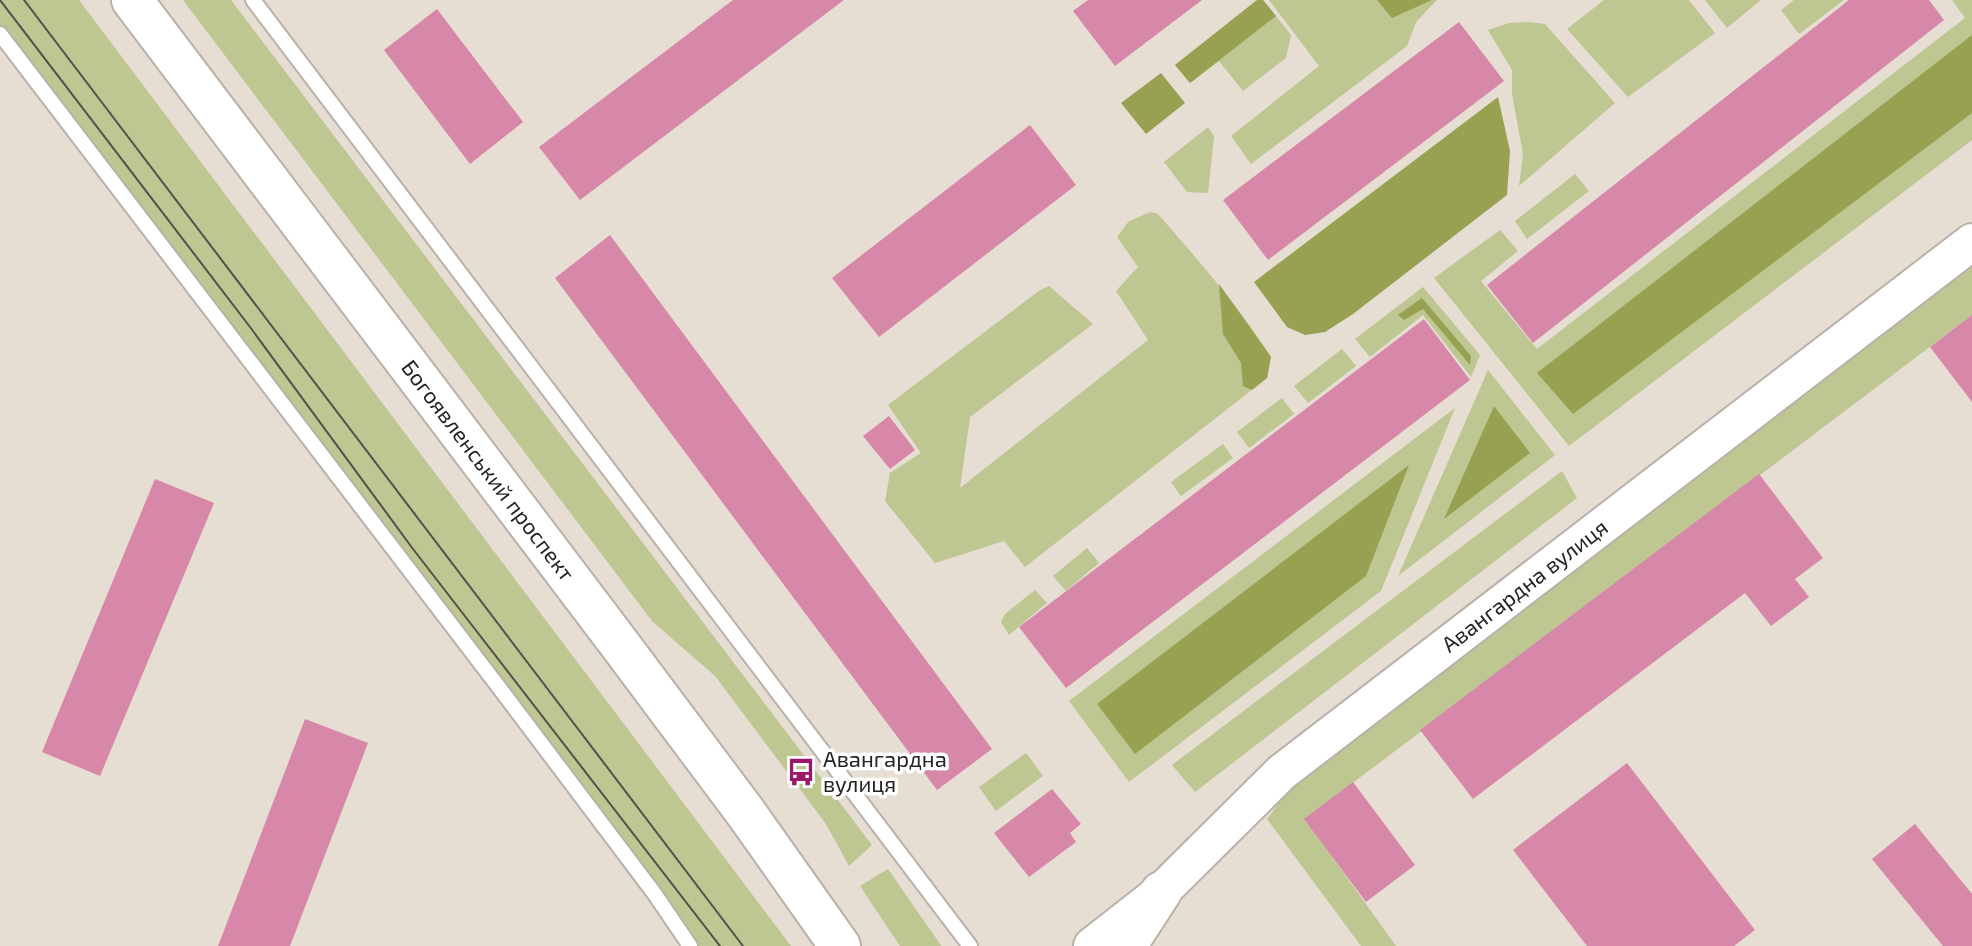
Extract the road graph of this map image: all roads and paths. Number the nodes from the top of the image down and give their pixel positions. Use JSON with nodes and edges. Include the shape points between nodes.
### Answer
{"nodes":[{"id":1,"x":132,"y":0,"type":"edge"},
{"id":2,"x":253,"y":0,"type":"edge"},
{"id":3,"x":0,"y":34,"type":"edge"},
{"id":4,"x":1972,"y":242,"type":"edge"},
{"id":5,"x":1161,"y":892,"type":"junction"},
{"id":6,"x":690,"y":946,"type":"edge"},
{"id":7,"x":840,"y":946,"type":"edge"},
{"id":8,"x":970,"y":946,"type":"edge"},
{"id":9,"x":1092,"y":946,"type":"edge"},
{"id":10,"x":1126,"y":946,"type":"edge"}],
"edges":[{"from":1,"to":7,"type":"main road","name":"Богоявленський проспект","via":[[637,666]]},
{"from":2,"to":8,"type":"lane"},
{"from":3,"to":6,"type":"lane"},
{"from":4,"to":5,"type":"street","name":"Авангардна вулиця","via":[[1282,772]]},
{"from":5,"to":9,"type":"street","name":"Авангардна вулиця"},
{"from":5,"to":10,"type":"main road"}]}
